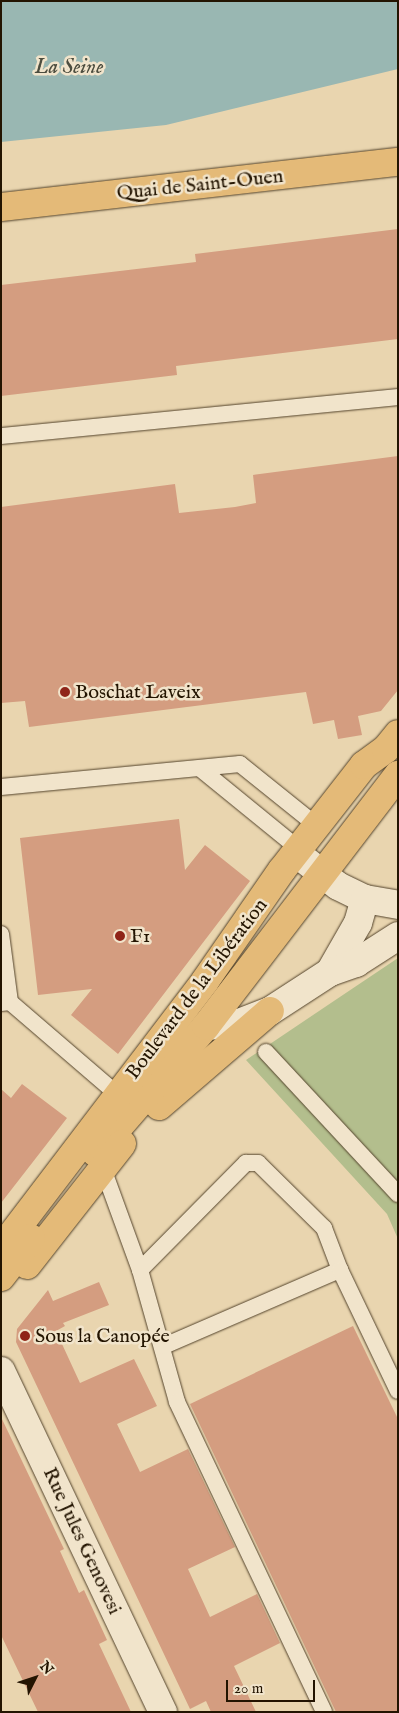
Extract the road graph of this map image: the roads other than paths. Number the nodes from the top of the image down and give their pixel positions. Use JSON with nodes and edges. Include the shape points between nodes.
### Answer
{"nodes":[{"id":1,"x":398,"y":162,"type":"edge"},
{"id":2,"x":1,"y":207,"type":"edge"},
{"id":3,"x":398,"y":398,"type":"edge"},
{"id":4,"x":1,"y":436,"type":"edge"},
{"id":5,"x":392,"y":741,"type":"edge"},
{"id":6,"x":202,"y":770,"type":"junction"},
{"id":7,"x":398,"y":775,"type":"edge"},
{"id":8,"x":1,"y":788,"type":"edge"},
{"id":9,"x":317,"y":826,"type":"junction"},
{"id":10,"x":307,"y":858,"type":"junction"},
{"id":11,"x":365,"y":899,"type":"junction"},
{"id":12,"x":398,"y":905,"type":"edge"},
{"id":13,"x":1,"y":934,"type":"edge"},
{"id":14,"x":398,"y":936,"type":"edge"},
{"id":15,"x":330,"y":972,"type":"junction"},
{"id":16,"x":6,"y":1003,"type":"edge"},
{"id":17,"x":270,"y":1010,"type":"junction"},
{"id":18,"x":206,"y":1026,"type":"junction"},
{"id":19,"x":266,"y":1052,"type":"dead end"},
{"id":20,"x":118,"y":1095,"type":"junction"},
{"id":21,"x":100,"y":1160,"type":"junction"},
{"id":22,"x":398,"y":1194,"type":"edge"},
{"id":23,"x":1,"y":1249,"type":"edge"},
{"id":24,"x":140,"y":1270,"type":"junction"},
{"id":25,"x":340,"y":1270,"type":"junction"},
{"id":26,"x":1,"y":1278,"type":"edge"},
{"id":27,"x":164,"y":1346,"type":"junction"},
{"id":28,"x":1,"y":1371,"type":"edge"},
{"id":29,"x":398,"y":1391,"type":"edge"},
{"id":30,"x":164,"y":1712,"type":"edge"},
{"id":31,"x":324,"y":1712,"type":"edge"}],
"edges":[{"from":1,"to":2,"type":"main road","name":"Quai de Saint-Ouen"},
{"from":3,"to":4,"type":"lane"},
{"from":5,"to":9,"type":"main road","name":"Boulevard de la Libération","via":[[364,765]]},
{"from":5,"to":10,"type":"main road"},
{"from":6,"to":8,"type":"lane"},
{"from":6,"to":9,"type":"lane","via":[[240,764]]},
{"from":6,"to":10,"type":"lane"},
{"from":7,"to":10,"type":"main road","name":"Boulevard de la Libération"},
{"from":9,"to":10,"type":"main road","name":"Boulevard de la Libération"},
{"from":10,"to":11,"type":"street"},
{"from":10,"to":18,"type":"main road","name":"Boulevard de la Libération"},
{"from":10,"to":20,"type":"main road","name":"Boulevard de la Libération"},
{"from":11,"to":12,"type":"street"},
{"from":11,"to":15,"type":"street","via":[[358,922]]},
{"from":13,"to":16,"type":"lane"},
{"from":14,"to":15,"type":"street","via":[[356,964]]},
{"from":15,"to":17,"type":"street"},
{"from":16,"to":20,"type":"lane"},
{"from":17,"to":18,"type":"street","via":[[236,1024]]},
{"from":17,"to":21,"type":"main road"},
{"from":18,"to":21,"type":"main road","name":"Boulevard de la Libération"},
{"from":19,"to":22,"type":"lane"},
{"from":20,"to":23,"type":"main road","name":"Boulevard de la Libération"},
{"from":21,"to":24,"type":"lane"},
{"from":21,"to":26,"type":"main road","name":"Boulevard de la Libération"},
{"from":24,"to":25,"type":"lane","via":[[246,1162],[258,1163],[324,1228]]},
{"from":24,"to":27,"type":"lane"},
{"from":25,"to":27,"type":"lane"},
{"from":25,"to":29,"type":"lane"},
{"from":27,"to":31,"type":"lane","via":[[178,1402]]},
{"from":28,"to":30,"type":"street","name":"Rue Jules Genovesi"}]}
